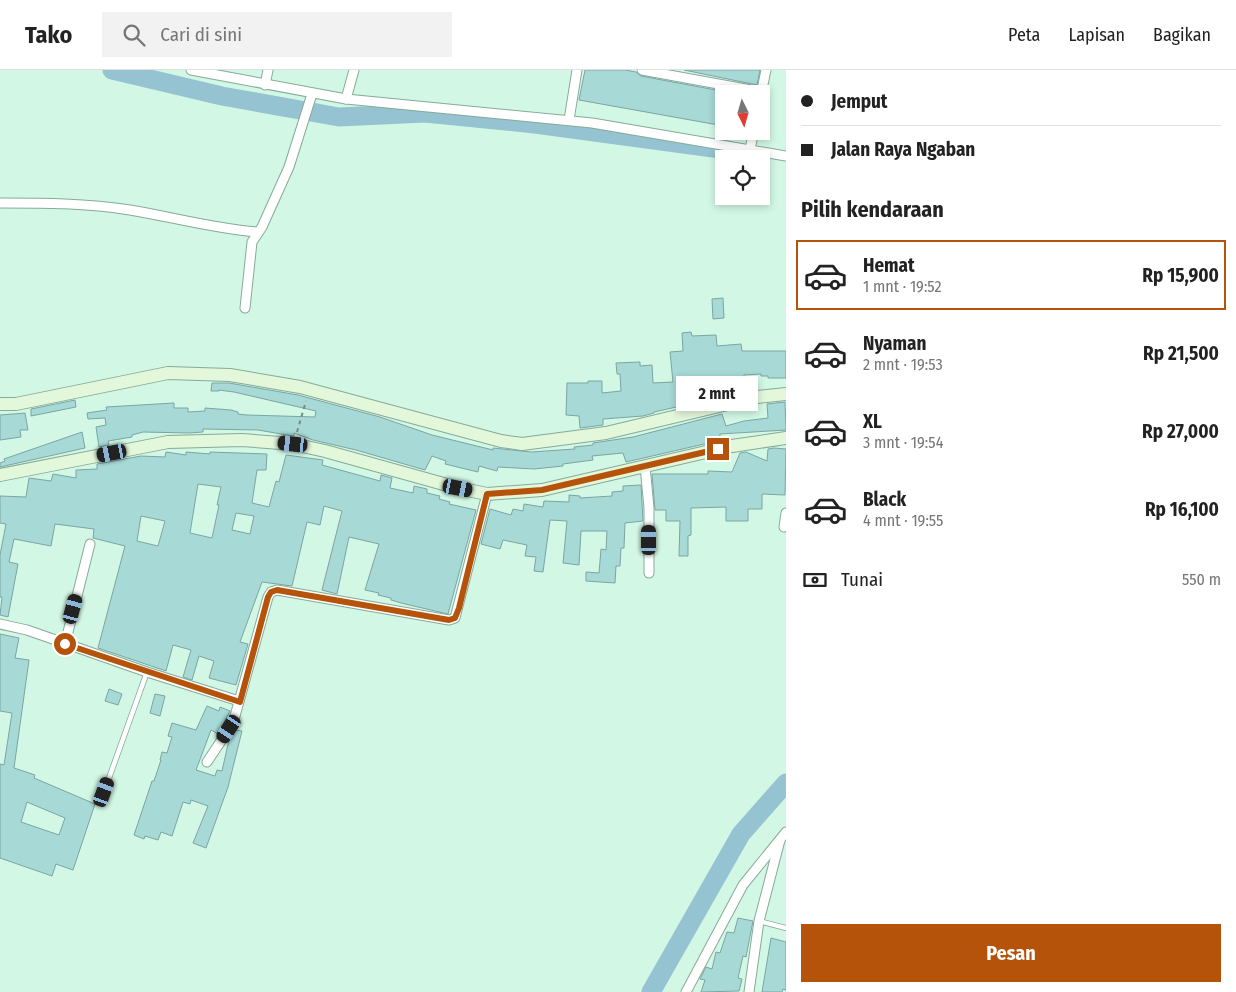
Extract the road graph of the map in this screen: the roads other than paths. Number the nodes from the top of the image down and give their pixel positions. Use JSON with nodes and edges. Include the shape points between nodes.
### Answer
{"nodes":[{"id":1,"x":191,"y":70,"type":"edge"},
{"id":2,"x":268,"y":70,"type":"edge"},
{"id":3,"x":354,"y":70,"type":"edge"},
{"id":4,"x":577,"y":70,"type":"edge"},
{"id":5,"x":642,"y":70,"type":"edge"},
{"id":6,"x":766,"y":70,"type":"edge"},
{"id":7,"x":265,"y":85,"type":"junction"},
{"id":8,"x":720,"y":85,"type":"edge"},
{"id":9,"x":763,"y":85,"type":"edge"},
{"id":10,"x":312,"y":94,"type":"junction"},
{"id":11,"x":346,"y":99,"type":"junction"},
{"id":12,"x":569,"y":120,"type":"junction"},
{"id":13,"x":752,"y":140,"type":"edge"},
{"id":14,"x":750,"y":149,"type":"junction"},
{"id":15,"x":786,"y":156,"type":"edge"},
{"id":16,"x":0,"y":202,"type":"edge"},
{"id":17,"x":258,"y":232,"type":"junction"},
{"id":18,"x":245,"y":308,"type":"dead end"},
{"id":19,"x":786,"y":394,"type":"edge"},
{"id":20,"x":0,"y":404,"type":"edge"},
{"id":21,"x":786,"y":438,"type":"edge"},
{"id":22,"x":645,"y":466,"type":"junction"},
{"id":23,"x":0,"y":475,"type":"edge"},
{"id":24,"x":487,"y":494,"type":"junction"},
{"id":25,"x":786,"y":513,"type":"edge"},
{"id":26,"x":784,"y":527,"type":"dead end"},
{"id":27,"x":90,"y":544,"type":"dead end"},
{"id":28,"x":649,"y":573,"type":"dead end"},
{"id":29,"x":0,"y":624,"type":"edge"},
{"id":30,"x":65,"y":644,"type":"junction"},
{"id":31,"x":147,"y":672,"type":"junction"},
{"id":32,"x":240,"y":702,"type":"junction"},
{"id":33,"x":207,"y":762,"type":"dead end"},
{"id":34,"x":104,"y":792,"type":"dead end"},
{"id":35,"x":783,"y":835,"type":"edge"},
{"id":36,"x":759,"y":921,"type":"junction"},
{"id":37,"x":786,"y":928,"type":"edge"},
{"id":38,"x":686,"y":992,"type":"edge"},
{"id":39,"x":749,"y":992,"type":"edge"}],
"edges":[{"from":1,"to":7,"type":"street"},
{"from":2,"to":7,"type":"street"},
{"from":3,"to":11,"type":"street"},
{"from":4,"to":12,"type":"street"},
{"from":5,"to":8,"type":"street"},
{"from":6,"to":9,"type":"street"},
{"from":7,"to":10,"type":"street"},
{"from":10,"to":11,"type":"street"},
{"from":10,"to":17,"type":"street","via":[[290,167]]},
{"from":11,"to":12,"type":"street"},
{"from":12,"to":14,"type":"street"},
{"from":13,"to":14,"type":"street"},
{"from":14,"to":15,"type":"street"},
{"from":16,"to":17,"type":"street","via":[[94,205]]},
{"from":17,"to":18,"type":"street","via":[[251,246]]},
{"from":19,"to":20,"type":"street","via":[[757,397],[606,433],[522,444],[300,387],[230,375],[168,373],[16,404]]},
{"from":21,"to":22,"type":"street","via":[[732,446]]},
{"from":22,"to":24,"type":"street","via":[[542,490]]},
{"from":22,"to":28,"type":"street"},
{"from":23,"to":24,"type":"street","via":[[168,442],[256,441],[325,451]]},
{"from":24,"to":32,"type":"street","via":[[455,618],[449,620],[277,590],[271,592]]},
{"from":25,"to":26,"type":"street"},
{"from":27,"to":30,"type":"street"},
{"from":29,"to":30,"type":"street"},
{"from":30,"to":31,"type":"street"},
{"from":31,"to":32,"type":"street"},
{"from":31,"to":34,"type":"lane"},
{"from":32,"to":33,"type":"street","via":[[229,729]]},
{"from":35,"to":36,"type":"street"},
{"from":35,"to":38,"type":"street","via":[[743,885]]},
{"from":36,"to":37,"type":"lane"},
{"from":36,"to":39,"type":"street"}]}
